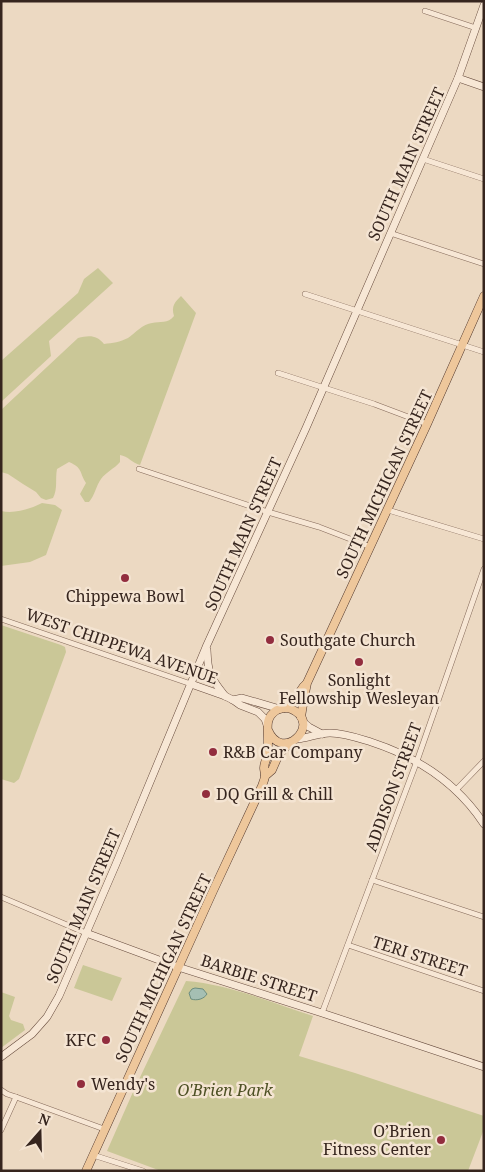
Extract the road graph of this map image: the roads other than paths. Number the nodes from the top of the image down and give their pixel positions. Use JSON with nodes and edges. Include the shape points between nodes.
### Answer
{"nodes":[{"id":1,"x":484,"y":4,"type":"edge"},
{"id":2,"x":425,"y":11,"type":"dead end"},
{"id":3,"x":476,"y":28,"type":"junction"},
{"id":4,"x":458,"y":78,"type":"junction"},
{"id":5,"x":484,"y":87,"type":"edge"},
{"id":6,"x":423,"y":159,"type":"junction"},
{"id":7,"x":484,"y":179,"type":"edge"},
{"id":8,"x":390,"y":233,"type":"junction"},
{"id":9,"x":484,"y":264,"type":"edge"},
{"id":10,"x":305,"y":294,"type":"dead end"},
{"id":11,"x":484,"y":296,"type":"edge"},
{"id":12,"x":356,"y":311,"type":"junction"},
{"id":13,"x":462,"y":345,"type":"junction"},
{"id":14,"x":484,"y":352,"type":"edge"},
{"id":15,"x":278,"y":373,"type":"dead end"},
{"id":16,"x":323,"y":387,"type":"junction"},
{"id":17,"x":428,"y":424,"type":"junction"},
{"id":18,"x":139,"y":469,"type":"dead end"},
{"id":19,"x":388,"y":510,"type":"junction"},
{"id":20,"x":268,"y":512,"type":"junction"},
{"id":21,"x":484,"y":539,"type":"edge"},
{"id":22,"x":371,"y":547,"type":"junction"},
{"id":23,"x":484,"y":569,"type":"edge"},
{"id":24,"x":1,"y":619,"type":"edge"},
{"id":25,"x":206,"y":647,"type":"junction"},
{"id":26,"x":307,"y":683,"type":"junction"},
{"id":27,"x":191,"y":684,"type":"junction"},
{"id":28,"x":225,"y":696,"type":"junction"},
{"id":29,"x":234,"y":700,"type":"junction"},
{"id":30,"x":282,"y":708,"type":"junction"},
{"id":31,"x":302,"y":719,"type":"junction"},
{"id":32,"x":268,"y":727,"type":"junction"},
{"id":33,"x":322,"y":734,"type":"junction"},
{"id":34,"x":293,"y":741,"type":"junction"},
{"id":35,"x":417,"y":761,"type":"junction"},
{"id":36,"x":484,"y":761,"type":"edge"},
{"id":37,"x":265,"y":776,"type":"junction"},
{"id":38,"x":456,"y":790,"type":"junction"},
{"id":39,"x":484,"y":824,"type":"edge"},
{"id":40,"x":372,"y":880,"type":"junction"},
{"id":41,"x":1,"y":897,"type":"edge"},
{"id":42,"x":484,"y":917,"type":"edge"},
{"id":43,"x":86,"y":933,"type":"junction"},
{"id":44,"x":348,"y":946,"type":"junction"},
{"id":45,"x":178,"y":967,"type":"junction"},
{"id":46,"x":484,"y":991,"type":"edge"},
{"id":47,"x":322,"y":1012,"type":"junction"},
{"id":48,"x":1,"y":1057,"type":"edge"},
{"id":49,"x":484,"y":1067,"type":"edge"},
{"id":50,"x":1,"y":1090,"type":"edge"},
{"id":51,"x":16,"y":1097,"type":"junction"},
{"id":52,"x":104,"y":1128,"type":"junction"},
{"id":53,"x":1,"y":1130,"type":"edge"},
{"id":54,"x":93,"y":1155,"type":"junction"},
{"id":55,"x":86,"y":1171,"type":"edge"},
{"id":56,"x":143,"y":1171,"type":"edge"}],
"edges":[{"from":1,"to":3,"type":"street","name":"SOUTH MAIN STREET"},
{"from":2,"to":3,"type":"street"},
{"from":3,"to":4,"type":"street","name":"SOUTH MAIN STREET"},
{"from":4,"to":5,"type":"street"},
{"from":4,"to":6,"type":"street","name":"SOUTH MAIN STREET"},
{"from":6,"to":7,"type":"street"},
{"from":6,"to":8,"type":"street","name":"SOUTH MAIN STREET"},
{"from":8,"to":9,"type":"street"},
{"from":8,"to":12,"type":"street","name":"SOUTH MAIN STREET"},
{"from":10,"to":12,"type":"street"},
{"from":11,"to":13,"type":"main road","name":"SOUTH MICHIGAN STREET"},
{"from":12,"to":13,"type":"street"},
{"from":12,"to":16,"type":"street","name":"SOUTH MAIN STREET"},
{"from":13,"to":14,"type":"street"},
{"from":13,"to":17,"type":"main road","name":"SOUTH MICHIGAN STREET"},
{"from":15,"to":16,"type":"street"},
{"from":16,"to":17,"type":"street"},
{"from":16,"to":20,"type":"street","name":"SOUTH MAIN STREET"},
{"from":17,"to":19,"type":"main road","name":"SOUTH MICHIGAN STREET"},
{"from":18,"to":20,"type":"street"},
{"from":19,"to":21,"type":"street"},
{"from":19,"to":22,"type":"main road","name":"SOUTH MICHIGAN STREET"},
{"from":20,"to":22,"type":"street"},
{"from":20,"to":25,"type":"street","name":"SOUTH MAIN STREET"},
{"from":22,"to":26,"type":"main road","name":"SOUTH MICHIGAN STREET"},
{"from":23,"to":35,"type":"street","name":"ADDISON STREET"},
{"from":24,"to":27,"type":"street","name":"WEST CHIPPEWA AVENUE"},
{"from":25,"to":27,"type":"street","name":"SOUTH MAIN STREET"},
{"from":25,"to":28,"type":"street","via":[[210,675]]},
{"from":26,"to":30,"type":"main road","name":"SOUTH MICHIGAN STREET"},
{"from":26,"to":31,"type":"main road","name":"SOUTH MICHIGAN STREET"},
{"from":27,"to":28,"type":"street","name":"WEST CHIPPEWA AVENUE"},
{"from":27,"to":43,"type":"street","name":"SOUTH MAIN STREET"},
{"from":28,"to":29,"type":"street","name":"WEST CHIPPEWA AVENUE"},
{"from":29,"to":30,"type":"street","name":"WEST CHIPPEWA AVENUE","via":[[242,698]]},
{"from":29,"to":32,"type":"street","name":"WEST CHIPPEWA AVENUE","via":[[258,712]]},
{"from":30,"to":31,"type":"main road","via":[[294,710]]},
{"from":30,"to":32,"type":"main road","via":[[270,716]]},
{"from":31,"to":33,"type":"street"},
{"from":31,"to":34,"type":"main road","via":[[302,731]]},
{"from":32,"to":34,"type":"main road","via":[[270,735],[279,742]]},
{"from":32,"to":37,"type":"main road","name":"SOUTH MICHIGAN STREET"},
{"from":33,"to":34,"type":"street"},
{"from":33,"to":35,"type":"street","via":[[343,734]]},
{"from":34,"to":37,"type":"main road","name":"SOUTH MICHIGAN STREET","via":[[279,754],[272,770]]},
{"from":35,"to":38,"type":"street"},
{"from":35,"to":40,"type":"street","name":"ADDISON STREET"},
{"from":36,"to":38,"type":"street"},
{"from":37,"to":45,"type":"main road","name":"SOUTH MICHIGAN STREET"},
{"from":38,"to":39,"type":"street"},
{"from":40,"to":42,"type":"street"},
{"from":40,"to":44,"type":"street","name":"ADDISON STREET"},
{"from":41,"to":43,"type":"street","name":"BARBIE STREET"},
{"from":43,"to":45,"type":"street","name":"BARBIE STREET"},
{"from":43,"to":48,"type":"street","name":"SOUTH MAIN STREET","via":[[47,1017],[32,1034]]},
{"from":44,"to":46,"type":"street","name":"TERI STREET"},
{"from":44,"to":47,"type":"street","name":"ADDISON STREET"},
{"from":45,"to":47,"type":"street","name":"BARBIE STREET"},
{"from":45,"to":52,"type":"main road","name":"SOUTH MICHIGAN STREET"},
{"from":47,"to":49,"type":"street","name":"BARBIE STREET"},
{"from":50,"to":51,"type":"street"},
{"from":51,"to":52,"type":"street"},
{"from":51,"to":53,"type":"street"},
{"from":52,"to":54,"type":"main road","name":"SOUTH MICHIGAN STREET"},
{"from":54,"to":55,"type":"main road","name":"SOUTH MICHIGAN STREET"},
{"from":54,"to":56,"type":"street"}]}
